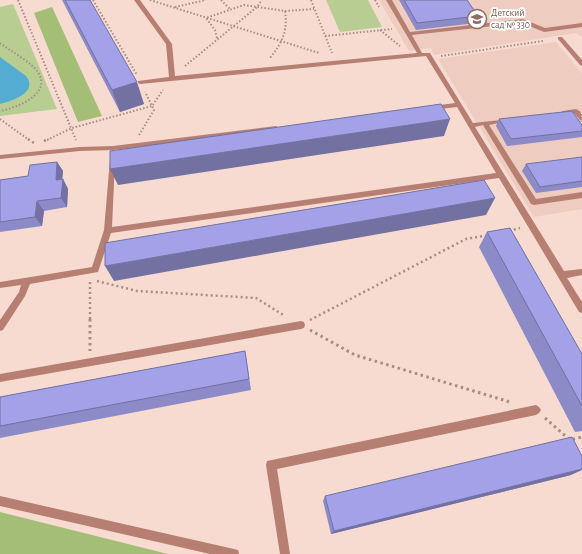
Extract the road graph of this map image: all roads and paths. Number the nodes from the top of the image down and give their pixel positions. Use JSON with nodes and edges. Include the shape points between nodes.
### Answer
{"nodes":[{"id":1,"x":18,"y":0,"type":"edge"},
{"id":2,"x":93,"y":0,"type":"edge"},
{"id":3,"x":137,"y":0,"type":"edge"},
{"id":4,"x":150,"y":0,"type":"edge"},
{"id":5,"x":206,"y":0,"type":"edge"},
{"id":6,"x":221,"y":0,"type":"edge"},
{"id":7,"x":262,"y":0,"type":"edge"},
{"id":8,"x":311,"y":0,"type":"edge"},
{"id":9,"x":389,"y":0,"type":"edge"},
{"id":10,"x":257,"y":7,"type":"junction"},
{"id":11,"x":174,"y":8,"type":"junction"},
{"id":12,"x":314,"y":9,"type":"junction"},
{"id":13,"x":230,"y":10,"type":"junction"},
{"id":14,"x":285,"y":11,"type":"junction"},
{"id":15,"x":206,"y":18,"type":"junction"},
{"id":16,"x":232,"y":26,"type":"junction"},
{"id":17,"x":582,"y":26,"type":"edge"},
{"id":18,"x":392,"y":29,"type":"dead end"},
{"id":19,"x":379,"y":30,"type":"junction"},
{"id":20,"x":408,"y":34,"type":"junction"},
{"id":21,"x":325,"y":36,"type":"junction"},
{"id":22,"x":217,"y":38,"type":"junction"},
{"id":23,"x":560,"y":38,"type":"joint"},
{"id":24,"x":0,"y":43,"type":"edge"},
{"id":25,"x":283,"y":43,"type":"junction"},
{"id":26,"x":403,"y":48,"type":"dead end"},
{"id":27,"x":420,"y":54,"type":"junction"},
{"id":28,"x":430,"y":57,"type":"junction"},
{"id":29,"x":335,"y":60,"type":"junction"},
{"id":30,"x":582,"y":64,"type":"edge"},
{"id":31,"x":261,"y":70,"type":"junction"},
{"id":32,"x":49,"y":74,"type":"junction"},
{"id":33,"x":42,"y":76,"type":"junction"},
{"id":34,"x":172,"y":78,"type":"junction"},
{"id":35,"x":140,"y":82,"type":"junction"},
{"id":36,"x":459,"y":105,"type":"junction"},
{"id":37,"x":152,"y":106,"type":"junction"},
{"id":38,"x":428,"y":108,"type":"edge"},
{"id":39,"x":0,"y":111,"type":"edge"},
{"id":40,"x":553,"y":114,"type":"edge"},
{"id":41,"x":0,"y":119,"type":"edge"},
{"id":42,"x":516,"y":119,"type":"edge"},
{"id":43,"x":582,"y":119,"type":"edge"},
{"id":44,"x":486,"y":123,"type":"junction"},
{"id":45,"x":471,"y":125,"type":"junction"},
{"id":46,"x":280,"y":127,"type":"edge"},
{"id":47,"x":72,"y":128,"type":"junction"},
{"id":48,"x":37,"y":145,"type":"junction"},
{"id":49,"x":133,"y":146,"type":"junction"},
{"id":50,"x":80,"y":148,"type":"junction"},
{"id":51,"x":113,"y":148,"type":"junction"},
{"id":52,"x":47,"y":151,"type":"junction"},
{"id":53,"x":0,"y":156,"type":"edge"},
{"id":54,"x":502,"y":175,"type":"junction"},
{"id":55,"x":582,"y":194,"type":"edge"},
{"id":56,"x":532,"y":226,"type":"junction"},
{"id":57,"x":108,"y":230,"type":"junction"},
{"id":58,"x":503,"y":232,"type":"edge"},
{"id":59,"x":496,"y":233,"type":"edge"},
{"id":60,"x":582,"y":272,"type":"edge"},
{"id":61,"x":562,"y":275,"type":"junction"},
{"id":62,"x":26,"y":281,"type":"junction"},
{"id":63,"x":0,"y":285,"type":"edge"},
{"id":64,"x":582,"y":309,"type":"edge"},
{"id":65,"x":301,"y":325,"type":"junction"},
{"id":66,"x":0,"y":327,"type":"edge"},
{"id":67,"x":90,"y":361,"type":"junction"},
{"id":68,"x":0,"y":378,"type":"edge"},
{"id":69,"x":513,"y":403,"type":"dead end"},
{"id":70,"x":536,"y":410,"type":"joint"},
{"id":71,"x":582,"y":437,"type":"edge"},
{"id":72,"x":0,"y":500,"type":"edge"},
{"id":73,"x":234,"y":554,"type":"edge"},
{"id":74,"x":285,"y":554,"type":"edge"}],
"edges":[{"from":1,"to":32,"type":"path"},
{"from":2,"to":35,"type":"path"},
{"from":3,"to":34,"type":"street","via":[[169,44]]},
{"from":4,"to":11,"type":"path"},
{"from":5,"to":11,"type":"path"},
{"from":6,"to":13,"type":"path"},
{"from":7,"to":10,"type":"path"},
{"from":8,"to":12,"type":"path"},
{"from":9,"to":20,"type":"street"},
{"from":10,"to":13,"type":"path","via":[[244,5]]},
{"from":10,"to":14,"type":"path"},
{"from":10,"to":16,"type":"path"},
{"from":11,"to":15,"type":"path"},
{"from":12,"to":14,"type":"path"},
{"from":12,"to":21,"type":"path"},
{"from":13,"to":15,"type":"path"},
{"from":14,"to":25,"type":"path","via":[[287,23]]},
{"from":15,"to":16,"type":"path"},
{"from":15,"to":22,"type":"path","via":[[215,30]]},
{"from":16,"to":22,"type":"path"},
{"from":16,"to":25,"type":"path"},
{"from":17,"to":20,"type":"street","via":[[544,30],[523,21]]},
{"from":18,"to":19,"type":"path"},
{"from":19,"to":21,"type":"path"},
{"from":19,"to":26,"type":"path"},
{"from":20,"to":27,"type":"street"},
{"from":21,"to":29,"type":"path"},
{"from":22,"to":34,"type":"path"},
{"from":23,"to":28,"type":"path"},
{"from":23,"to":30,"type":"street"},
{"from":24,"to":33,"type":"path","via":[[38,70]]},
{"from":25,"to":29,"type":"path"},
{"from":25,"to":31,"type":"path"},
{"from":27,"to":28,"type":"street","via":[[428,54]]},
{"from":27,"to":29,"type":"street"},
{"from":28,"to":36,"type":"street"},
{"from":29,"to":31,"type":"street"},
{"from":31,"to":34,"type":"street"},
{"from":32,"to":33,"type":"path"},
{"from":32,"to":47,"type":"path"},
{"from":33,"to":39,"type":"path","via":[[40,89],[34,96],[14,108]]},
{"from":34,"to":35,"type":"street"},
{"from":34,"to":37,"type":"path"},
{"from":35,"to":37,"type":"path"},
{"from":36,"to":38,"type":"street"},
{"from":36,"to":45,"type":"street"},
{"from":37,"to":47,"type":"path"},
{"from":37,"to":49,"type":"path","via":[[154,110]]},
{"from":40,"to":43,"type":"street","via":[[576,111]]},
{"from":41,"to":48,"type":"path"},
{"from":42,"to":44,"type":"street"},
{"from":44,"to":45,"type":"street"},
{"from":44,"to":55,"type":"street","via":[[534,202]]},
{"from":45,"to":54,"type":"street"},
{"from":46,"to":49,"type":"street"},
{"from":47,"to":48,"type":"path"},
{"from":47,"to":50,"type":"path"},
{"from":48,"to":52,"type":"path"},
{"from":49,"to":51,"type":"street"},
{"from":50,"to":51,"type":"street"},
{"from":50,"to":52,"type":"street"},
{"from":51,"to":57,"type":"street"},
{"from":52,"to":53,"type":"street"},
{"from":54,"to":56,"type":"street"},
{"from":54,"to":57,"type":"street"},
{"from":56,"to":58,"type":"path"},
{"from":56,"to":61,"type":"street"},
{"from":57,"to":62,"type":"street","via":[[95,270]]},
{"from":59,"to":65,"type":"path","via":[[466,239]]},
{"from":60,"to":61,"type":"street"},
{"from":61,"to":64,"type":"street"},
{"from":62,"to":63,"type":"street"},
{"from":62,"to":66,"type":"street","via":[[22,294]]},
{"from":65,"to":67,"type":"street"},
{"from":65,"to":67,"type":"path","via":[[256,298],[137,291],[90,280]]},
{"from":65,"to":69,"type":"path","via":[[355,355]]},
{"from":67,"to":68,"type":"street"},
{"from":70,"to":71,"type":"path","via":[[570,440]]},
{"from":70,"to":74,"type":"street","via":[[270,465]]},
{"from":72,"to":73,"type":"street"}]}
